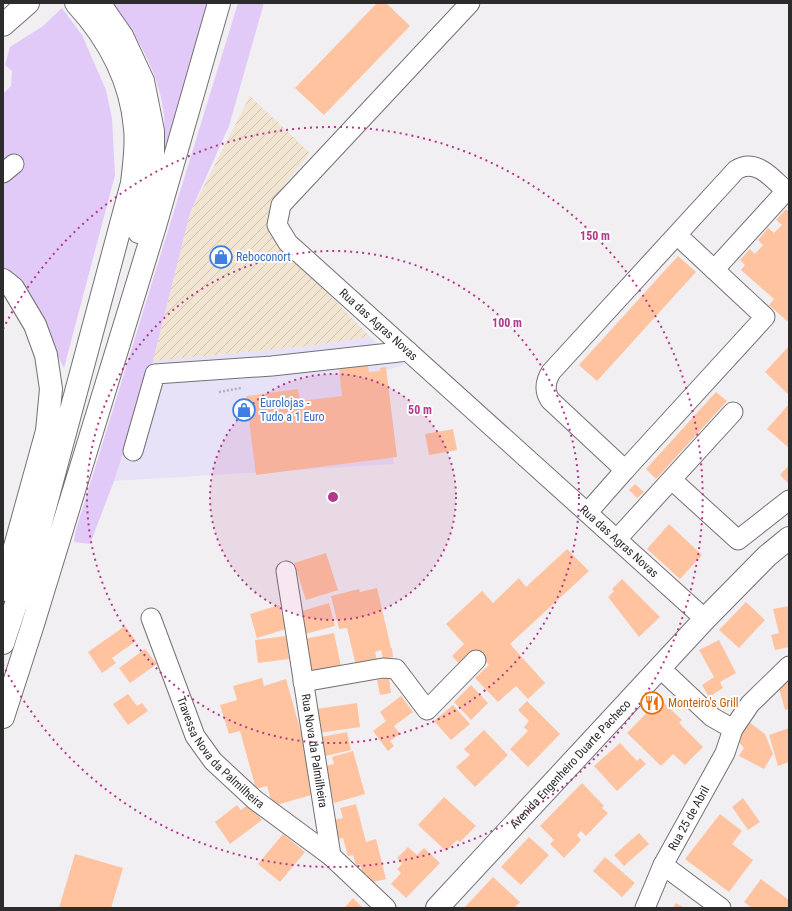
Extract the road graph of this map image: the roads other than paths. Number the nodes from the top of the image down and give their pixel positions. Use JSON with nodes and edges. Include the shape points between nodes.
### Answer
{"nodes":[{"id":1,"x":76,"y":3,"type":"edge"},
{"id":2,"x":99,"y":3,"type":"edge"},
{"id":3,"x":219,"y":3,"type":"edge"},
{"id":4,"x":470,"y":3,"type":"edge"},
{"id":5,"x":27,"y":4,"type":"edge"},
{"id":6,"x":3,"y":25,"type":"edge"},
{"id":7,"x":677,"y":235,"type":"junction"},
{"id":8,"x":714,"y":270,"type":"junction"},
{"id":9,"x":3,"y":280,"type":"edge"},
{"id":10,"x":125,"y":324,"type":"junction"},
{"id":11,"x":408,"y":351,"type":"junction"},
{"id":12,"x":733,"y":412,"type":"dead end"},
{"id":13,"x":133,"y":451,"type":"dead end"},
{"id":14,"x":625,"y":470,"type":"junction"},
{"id":15,"x":672,"y":480,"type":"junction"},
{"id":16,"x":789,"y":500,"type":"edge"},
{"id":17,"x":588,"y":512,"type":"junction"},
{"id":18,"x":789,"y":538,"type":"edge"},
{"id":19,"x":617,"y":540,"type":"junction"},
{"id":20,"x":286,"y":571,"type":"dead end"},
{"id":21,"x":3,"y":590,"type":"edge"},
{"id":22,"x":151,"y":618,"type":"dead end"},
{"id":23,"x":705,"y":619,"type":"junction"},
{"id":24,"x":3,"y":643,"type":"edge"},
{"id":25,"x":476,"y":660,"type":"dead end"},
{"id":26,"x":789,"y":666,"type":"edge"},
{"id":27,"x":660,"y":668,"type":"junction"},
{"id":28,"x":304,"y":682,"type":"junction"},
{"id":29,"x":3,"y":717,"type":"edge"},
{"id":30,"x":733,"y":729,"type":"junction"},
{"id":31,"x":331,"y":856,"type":"junction"},
{"id":32,"x":663,"y":865,"type":"junction"},
{"id":33,"x":386,"y":908,"type":"edge"},
{"id":34,"x":437,"y":908,"type":"edge"},
{"id":35,"x":645,"y":908,"type":"edge"},
{"id":36,"x":721,"y":908,"type":"edge"}],
"edges":[{"from":1,"to":24,"type":"main road","via":[[95,23],[111,49],[123,77],[135,128],[136,152],[132,183],[32,556]]},
{"from":2,"to":10,"type":"main road","via":[[122,36],[143,81],[153,130],[153,169],[117,312]]},
{"from":3,"to":10,"type":"main road"},
{"from":4,"to":11,"type":"street","name":"Rua das Agras Novas","via":[[282,206],[277,225],[288,242]]},
{"from":5,"to":6,"type":"main road"},
{"from":7,"to":8,"type":"street"},
{"from":7,"to":8,"type":"street","via":[[743,166],[758,168],[786,192]]},
{"from":7,"to":14,"type":"street","via":[[551,372],[546,382],[546,391],[553,404]]},
{"from":8,"to":14,"type":"street","via":[[765,317]]},
{"from":9,"to":21,"type":"main road","via":[[13,288],[35,325],[46,355],[51,389],[47,431]]},
{"from":10,"to":29,"type":"main road"},
{"from":11,"to":13,"type":"street","via":[[272,366],[155,374]]},
{"from":11,"to":17,"type":"street","name":"Rua das Agras Novas"},
{"from":12,"to":15,"type":"street"},
{"from":14,"to":17,"type":"street"},
{"from":15,"to":16,"type":"street","via":[[738,540]]},
{"from":15,"to":19,"type":"street"},
{"from":17,"to":19,"type":"street","name":"Rua das Agras Novas"},
{"from":18,"to":23,"type":"main road","name":"Avenida Engenheiro Duarte Pacheco","via":[[767,556]]},
{"from":19,"to":23,"type":"street","name":"Rua das Agras Novas"},
{"from":20,"to":28,"type":"street","name":"Rua Nova da Palmilheira"},
{"from":22,"to":31,"type":"street","name":"Travessa Nova da Palmilheira","via":[[195,736],[213,761],[255,800]]},
{"from":23,"to":27,"type":"main road","name":"Avenida Engenheiro Duarte Pacheco"},
{"from":25,"to":28,"type":"street","via":[[427,710],[396,669],[383,668]]},
{"from":26,"to":30,"type":"street","name":"Rua 25 de Abril","via":[[750,704]]},
{"from":27,"to":30,"type":"street","via":[[712,717]]},
{"from":27,"to":34,"type":"main road","name":"Avenida Engenheiro Duarte Pacheco"},
{"from":28,"to":31,"type":"street","name":"Rua Nova da Palmilheira"},
{"from":30,"to":32,"type":"street","name":"Rua 25 de Abril","via":[[725,753]]},
{"from":31,"to":33,"type":"street"},
{"from":32,"to":35,"type":"street","name":"Rua 25 de Abril"},
{"from":32,"to":36,"type":"street"}]}
